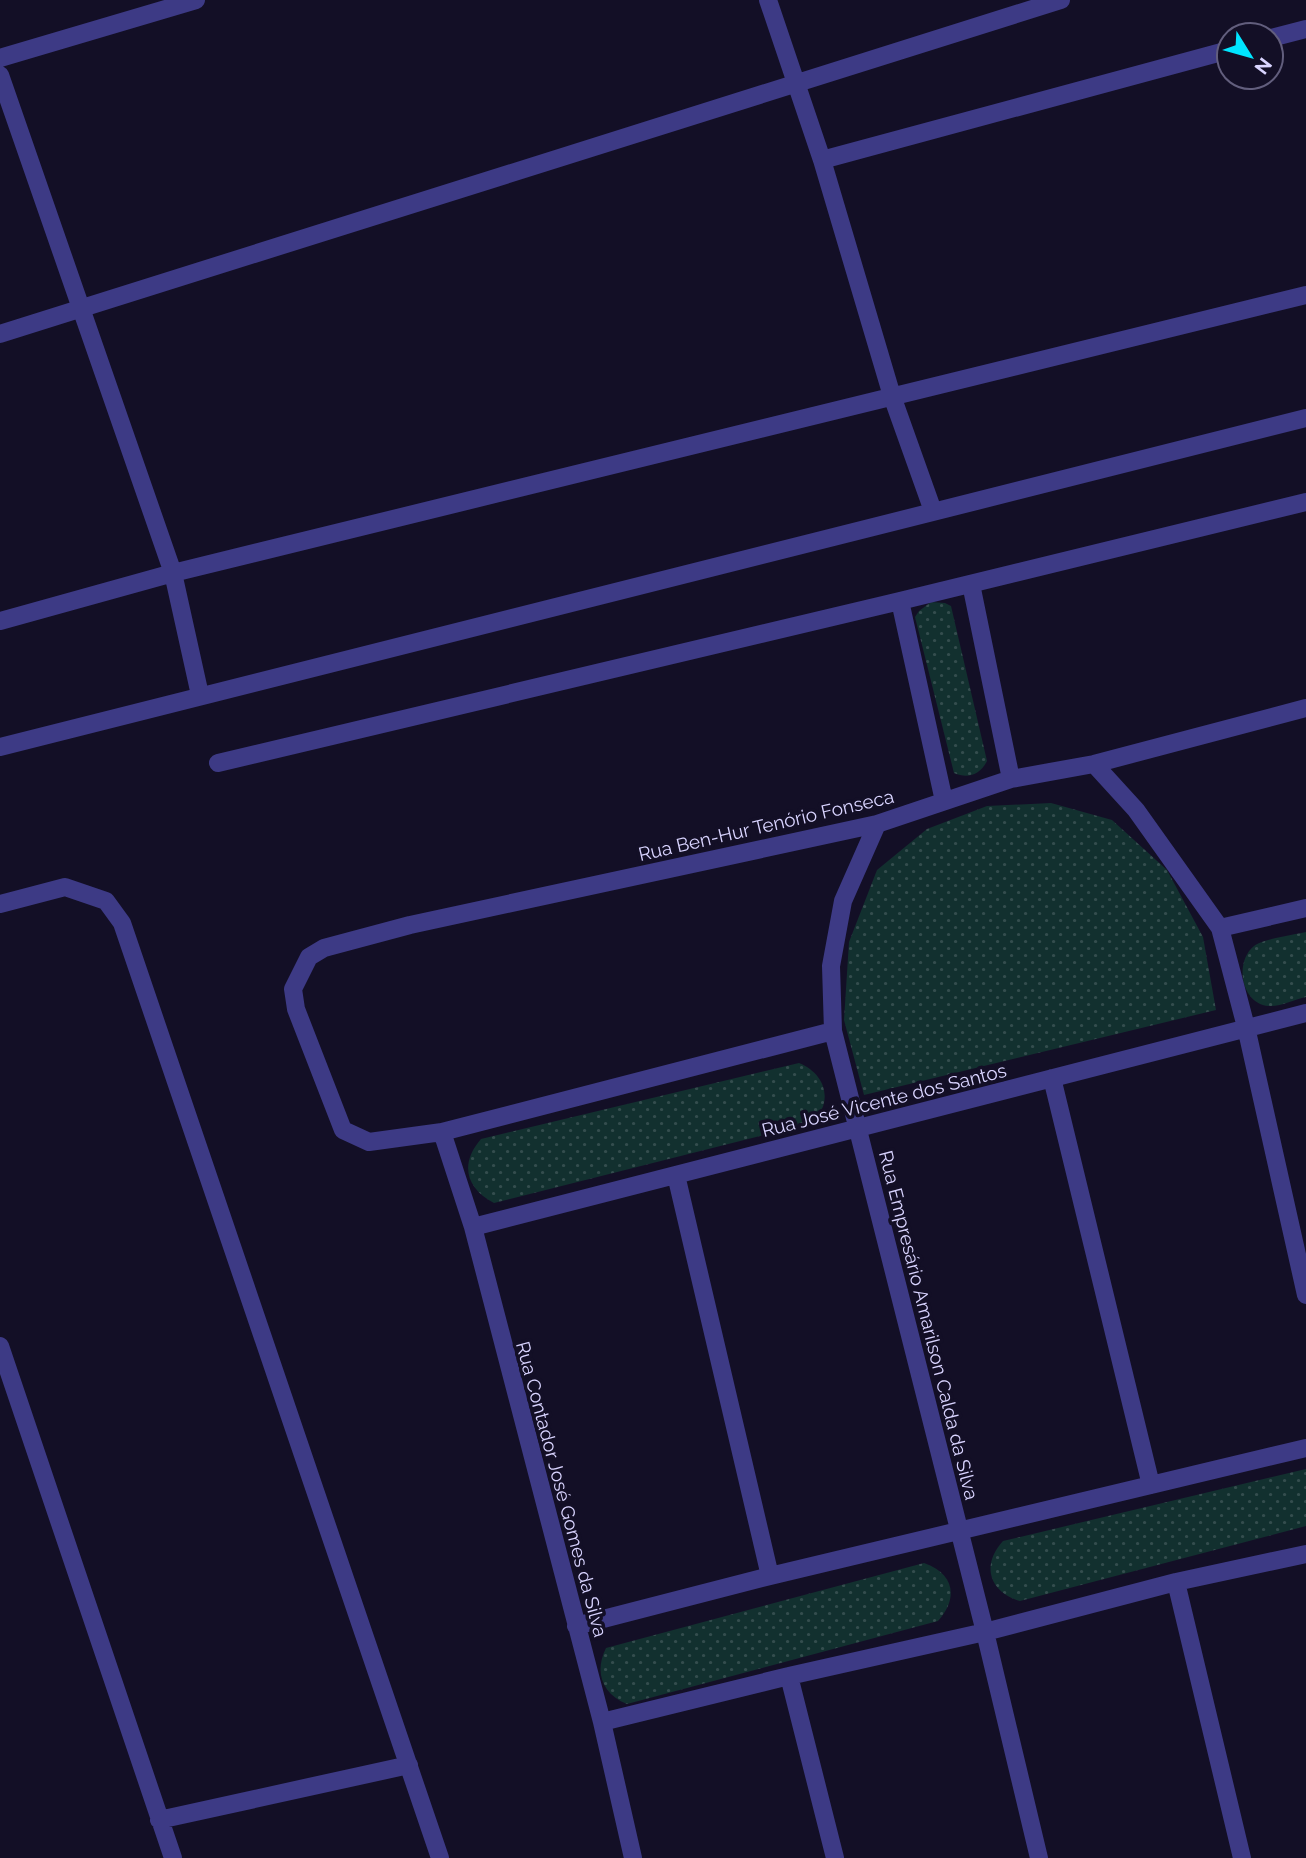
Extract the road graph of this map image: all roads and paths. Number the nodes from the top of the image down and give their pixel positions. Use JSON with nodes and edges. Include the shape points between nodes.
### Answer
{"nodes":[{"id":1,"x":196,"y":0,"type":"edge"},
{"id":2,"x":768,"y":0,"type":"edge"},
{"id":3,"x":1061,"y":0,"type":"edge"},
{"id":4,"x":1306,"y":29,"type":"edge"},
{"id":5,"x":1285,"y":34,"type":"edge"},
{"id":6,"x":1215,"y":54,"type":"edge"},
{"id":7,"x":0,"y":58,"type":"edge"},
{"id":8,"x":0,"y":75,"type":"edge"},
{"id":9,"x":795,"y":85,"type":"junction"},
{"id":10,"x":822,"y":160,"type":"junction"},
{"id":11,"x":1306,"y":295,"type":"edge"},
{"id":12,"x":82,"y":308,"type":"junction"},
{"id":13,"x":0,"y":334,"type":"edge"},
{"id":14,"x":892,"y":396,"type":"junction"},
{"id":15,"x":1306,"y":418,"type":"edge"},
{"id":16,"x":1306,"y":502,"type":"edge"},
{"id":17,"x":933,"y":511,"type":"junction"},
{"id":18,"x":173,"y":573,"type":"junction"},
{"id":19,"x":971,"y":584,"type":"junction"},
{"id":20,"x":900,"y":601,"type":"junction"},
{"id":21,"x":0,"y":621,"type":"edge"},
{"id":22,"x":200,"y":695,"type":"junction"},
{"id":23,"x":1306,"y":708,"type":"edge"},
{"id":24,"x":0,"y":747,"type":"edge"},
{"id":25,"x":218,"y":762,"type":"dead end"},
{"id":26,"x":1094,"y":764,"type":"junction"},
{"id":27,"x":1011,"y":779,"type":"junction"},
{"id":28,"x":944,"y":801,"type":"junction"},
{"id":29,"x":877,"y":824,"type":"junction"},
{"id":30,"x":0,"y":904,"type":"edge"},
{"id":31,"x":1306,"y":908,"type":"edge"},
{"id":32,"x":1220,"y":928,"type":"junction"},
{"id":33,"x":1306,"y":1013,"type":"edge"},
{"id":34,"x":1246,"y":1027,"type":"junction"},
{"id":35,"x":833,"y":1031,"type":"junction"},
{"id":36,"x":1052,"y":1078,"type":"junction"},
{"id":37,"x":858,"y":1129,"type":"junction"},
{"id":38,"x":442,"y":1132,"type":"junction"},
{"id":39,"x":676,"y":1174,"type":"junction"},
{"id":40,"x":473,"y":1227,"type":"junction"},
{"id":41,"x":1306,"y":1295,"type":"edge"},
{"id":42,"x":0,"y":1346,"type":"edge"},
{"id":43,"x":1306,"y":1448,"type":"edge"},
{"id":44,"x":1151,"y":1485,"type":"junction"},
{"id":45,"x":958,"y":1530,"type":"junction"},
{"id":46,"x":1306,"y":1554,"type":"edge"},
{"id":47,"x":770,"y":1576,"type":"junction"},
{"id":48,"x":1176,"y":1582,"type":"junction"},
{"id":49,"x":576,"y":1626,"type":"junction"},
{"id":50,"x":985,"y":1632,"type":"junction"},
{"id":51,"x":789,"y":1676,"type":"junction"},
{"id":52,"x":602,"y":1722,"type":"junction"},
{"id":53,"x":409,"y":1765,"type":"junction"},
{"id":54,"x":159,"y":1819,"type":"junction"},
{"id":55,"x":173,"y":1858,"type":"edge"},
{"id":56,"x":440,"y":1858,"type":"edge"},
{"id":57,"x":633,"y":1858,"type":"edge"},
{"id":58,"x":835,"y":1858,"type":"edge"},
{"id":59,"x":1039,"y":1858,"type":"edge"},
{"id":60,"x":1242,"y":1858,"type":"edge"}],
"edges":[{"from":1,"to":7,"type":"street"},
{"from":2,"to":9,"type":"street"},
{"from":3,"to":9,"type":"street"},
{"from":4,"to":5,"type":"street"},
{"from":6,"to":10,"type":"street"},
{"from":8,"to":12,"type":"street"},
{"from":9,"to":10,"type":"street"},
{"from":9,"to":12,"type":"street"},
{"from":10,"to":14,"type":"street"},
{"from":11,"to":14,"type":"street"},
{"from":12,"to":13,"type":"street"},
{"from":12,"to":18,"type":"street"},
{"from":14,"to":17,"type":"street"},
{"from":14,"to":18,"type":"street"},
{"from":15,"to":17,"type":"street"},
{"from":16,"to":19,"type":"street"},
{"from":17,"to":22,"type":"street"},
{"from":18,"to":21,"type":"street"},
{"from":18,"to":22,"type":"street"},
{"from":19,"to":20,"type":"street"},
{"from":19,"to":27,"type":"street"},
{"from":20,"to":25,"type":"street"},
{"from":20,"to":28,"type":"street"},
{"from":22,"to":24,"type":"street"},
{"from":23,"to":26,"type":"street","name":"Rua Ben-Hur Tenório Fonseca"},
{"from":26,"to":27,"type":"street","name":"Rua Ben-Hur Tenório Fonseca"},
{"from":26,"to":32,"type":"street","via":[[1136,810]]},
{"from":27,"to":28,"type":"street","name":"Rua Ben-Hur Tenório Fonseca"},
{"from":28,"to":29,"type":"street","name":"Rua Ben-Hur Tenório Fonseca"},
{"from":29,"to":35,"type":"street","name":"Rua Empresário Amarilson Calda da Silva","via":[[843,901],[831,966]]},
{"from":29,"to":38,"type":"street","name":"Rua Ben-Hur Tenório Fonseca","via":[[410,925],[324,948],[309,957],[293,989],[296,1009],[343,1130],[369,1142]]},
{"from":30,"to":53,"type":"street","via":[[65,887],[106,901],[122,923]]},
{"from":31,"to":32,"type":"street"},
{"from":32,"to":34,"type":"street"},
{"from":33,"to":34,"type":"street","name":"Rua José Vicente dos Santos"},
{"from":34,"to":36,"type":"street","name":"Rua José Vicente dos Santos"},
{"from":34,"to":41,"type":"street"},
{"from":35,"to":37,"type":"street","name":"Rua Empresário Amarilson Calda da Silva"},
{"from":35,"to":38,"type":"street"},
{"from":36,"to":37,"type":"street","name":"Rua José Vicente dos Santos"},
{"from":36,"to":44,"type":"street"},
{"from":37,"to":39,"type":"street","name":"Rua José Vicente dos Santos"},
{"from":37,"to":45,"type":"street","name":"Rua Empresário Amarilson Calda da Silva"},
{"from":38,"to":40,"type":"street","name":"Rua Contador José Gomes da Silva"},
{"from":39,"to":40,"type":"street","name":"Rua José Vicente dos Santos"},
{"from":39,"to":47,"type":"street"},
{"from":40,"to":49,"type":"street","name":"Rua Contador José Gomes da Silva"},
{"from":42,"to":54,"type":"street"},
{"from":43,"to":44,"type":"street"},
{"from":44,"to":45,"type":"street"},
{"from":45,"to":47,"type":"street"},
{"from":45,"to":50,"type":"street","name":"Rua Empresário Amarilson Calda da Silva"},
{"from":46,"to":48,"type":"street"},
{"from":47,"to":49,"type":"street"},
{"from":48,"to":50,"type":"street"},
{"from":48,"to":60,"type":"street"},
{"from":49,"to":52,"type":"street","name":"Rua Contador José Gomes da Silva"},
{"from":50,"to":51,"type":"street"},
{"from":50,"to":59,"type":"street","name":"Rua Empresário Amarilson Calda da Silva"},
{"from":51,"to":52,"type":"street"},
{"from":51,"to":58,"type":"street"},
{"from":52,"to":57,"type":"street","name":"Rua Contador José Gomes da Silva"},
{"from":53,"to":54,"type":"street"},
{"from":53,"to":56,"type":"street"},
{"from":54,"to":55,"type":"street"}]}
